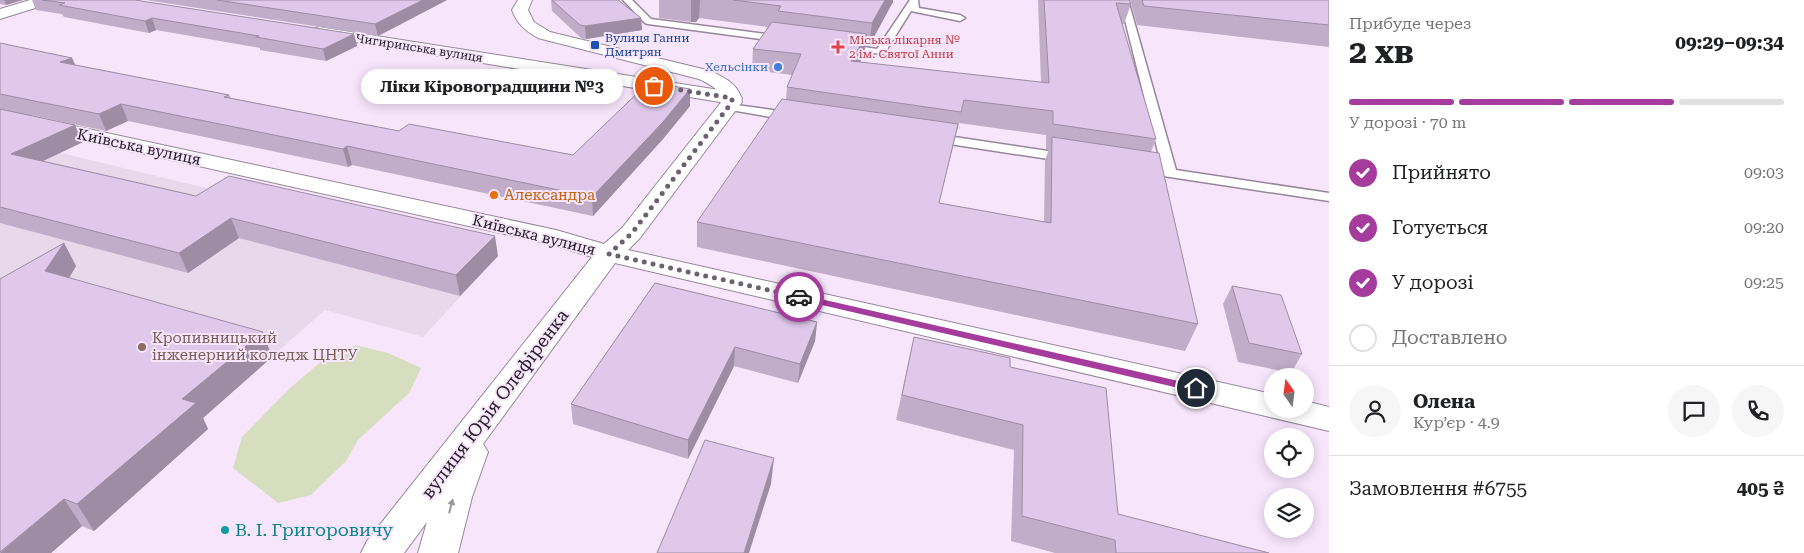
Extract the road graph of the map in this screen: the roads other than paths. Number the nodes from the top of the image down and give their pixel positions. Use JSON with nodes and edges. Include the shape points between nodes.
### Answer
{"nodes":[{"id":1,"x":46,"y":0,"type":"edge"},
{"id":2,"x":524,"y":0,"type":"edge"},
{"id":3,"x":627,"y":0,"type":"edge"},
{"id":4,"x":914,"y":0,"type":"edge"},
{"id":5,"x":1124,"y":0,"type":"edge"},
{"id":6,"x":0,"y":14,"type":"edge"},
{"id":7,"x":960,"y":18,"type":"dead end"},
{"id":8,"x":305,"y":30,"type":"edge"},
{"id":9,"x":793,"y":40,"type":"edge"},
{"id":10,"x":832,"y":45,"type":"edge"},
{"id":11,"x":731,"y":102,"type":"junction"},
{"id":12,"x":0,"y":116,"type":"edge"},
{"id":13,"x":804,"y":118,"type":"edge"},
{"id":14,"x":922,"y":136,"type":"edge"},
{"id":15,"x":1080,"y":160,"type":"edge"},
{"id":16,"x":1130,"y":167,"type":"edge"},
{"id":17,"x":1170,"y":173,"type":"junction"},
{"id":18,"x":1329,"y":197,"type":"edge"},
{"id":19,"x":609,"y":254,"type":"junction"},
{"id":20,"x":1264,"y":404,"type":"edge"},
{"id":21,"x":1314,"y":416,"type":"edge"},
{"id":22,"x":484,"y":419,"type":"junction"},
{"id":23,"x":1329,"y":419,"type":"edge"},
{"id":24,"x":381,"y":553,"type":"edge"},
{"id":25,"x":438,"y":553,"type":"edge"}],
"edges":[{"from":1,"to":6,"type":"street"},
{"from":2,"to":11,"type":"street","via":[[520,10],[523,20],[544,35],[705,75],[726,87]]},
{"from":3,"to":9,"type":"lane","via":[[648,21]]},
{"from":4,"to":7,"type":"lane","via":[[915,10]]},
{"from":4,"to":10,"type":"lane","via":[[880,52]]},
{"from":5,"to":17,"type":"lane"},
{"from":8,"to":11,"type":"street","name":"Чигиринська вулиця"},
{"from":11,"to":13,"type":"lane"},
{"from":11,"to":19,"type":"street","via":[[632,233]]},
{"from":12,"to":19,"type":"street","name":"Київська вулиця","via":[[556,238]]},
{"from":14,"to":15,"type":"lane"},
{"from":16,"to":17,"type":"lane"},
{"from":17,"to":18,"type":"lane"},
{"from":19,"to":20,"type":"street","name":"Київська вулиця"},
{"from":19,"to":22,"type":"street","name":"вулиця Юрія Олефіренка"},
{"from":21,"to":23,"type":"street"},
{"from":22,"to":24,"type":"street","name":"вулиця Юрія Олефіренка"},
{"from":25,"to":22,"type":"street","one_way":true,"via":[[453,497]]}]}
